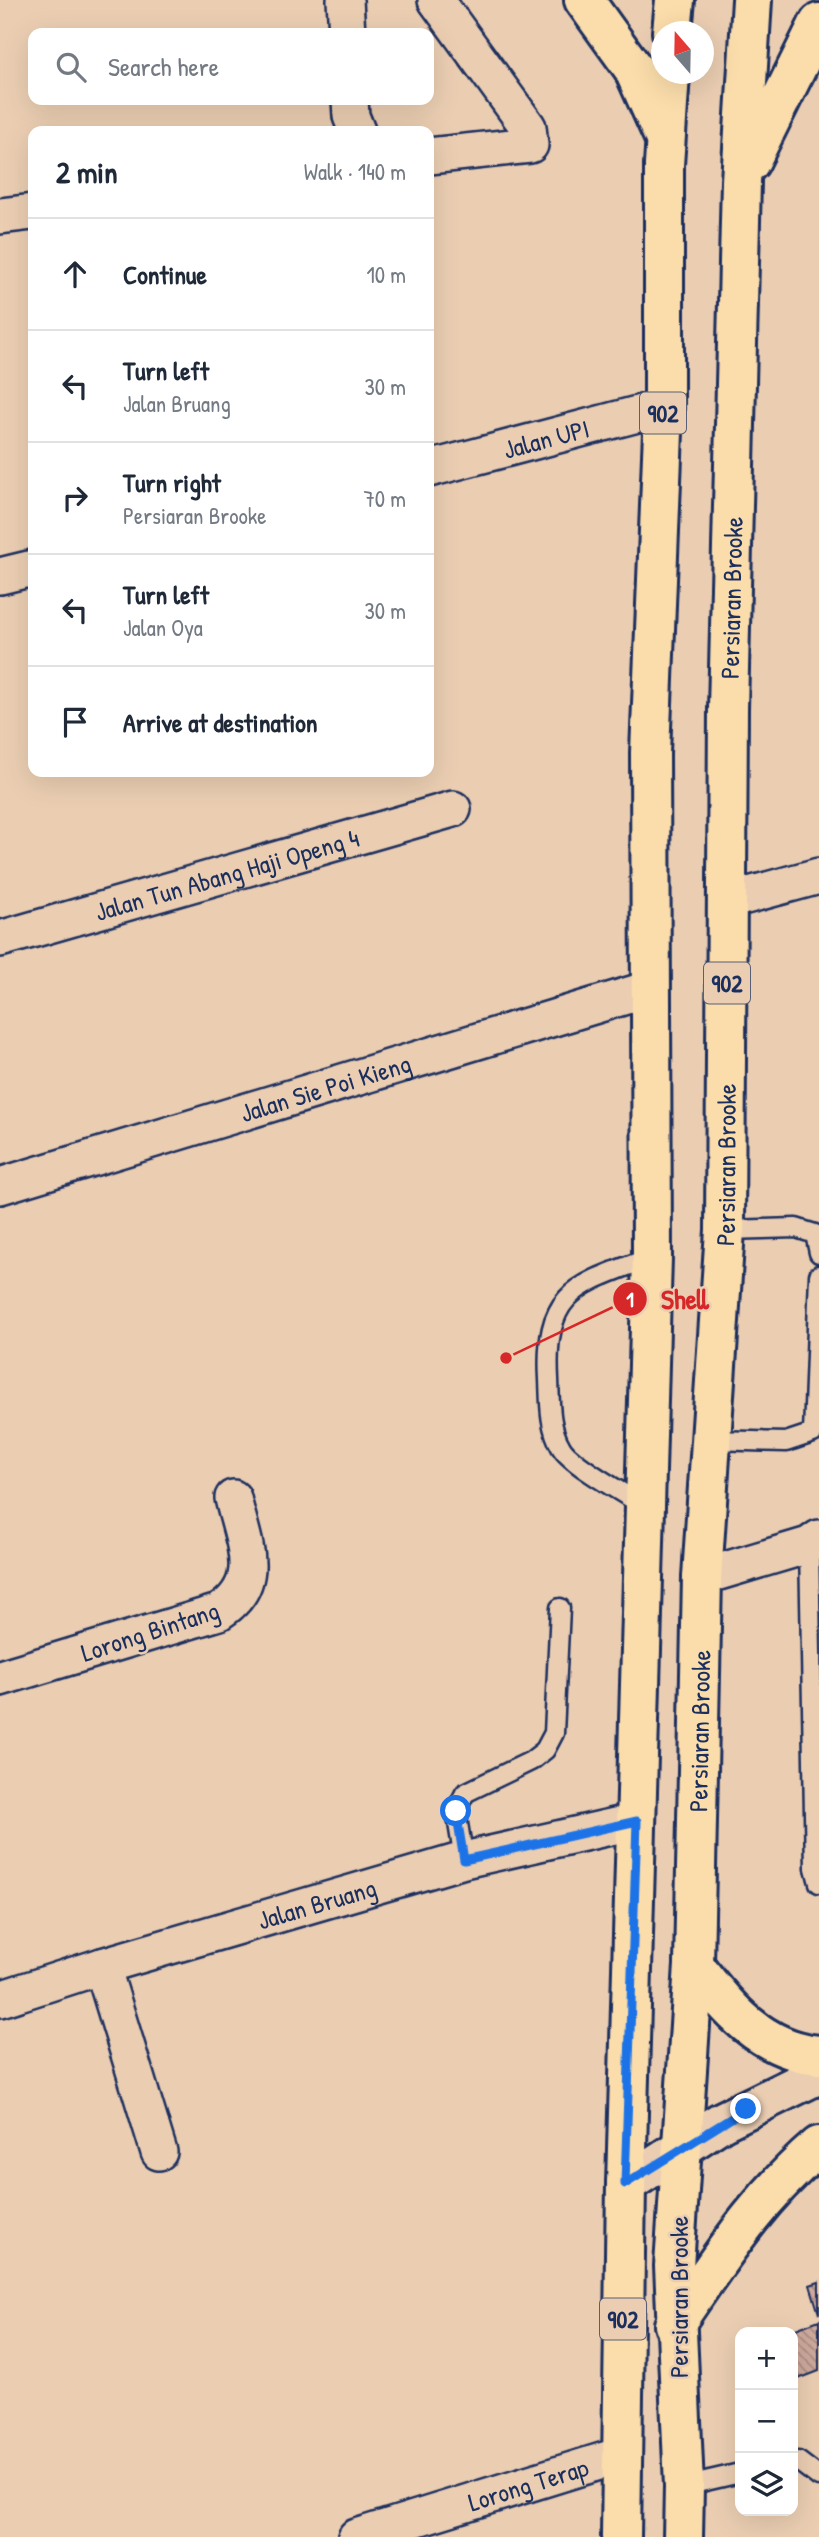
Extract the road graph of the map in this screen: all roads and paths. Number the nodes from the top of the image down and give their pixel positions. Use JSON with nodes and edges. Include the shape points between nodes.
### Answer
{"nodes":[{"id":1,"x":345,"y":0,"type":"edge"},
{"id":2,"x":436,"y":0,"type":"edge"},
{"id":3,"x":584,"y":0,"type":"edge"},
{"id":4,"x":675,"y":0,"type":"edge"},
{"id":5,"x":752,"y":0,"type":"edge"},
{"id":6,"x":674,"y":21,"type":"edge"},
{"id":7,"x":819,"y":23,"type":"edge"},
{"id":8,"x":347,"y":28,"type":"edge"},
{"id":9,"x":669,"y":84,"type":"edge"},
{"id":10,"x":350,"y":105,"type":"edge"},
{"id":11,"x":355,"y":126,"type":"edge"},
{"id":12,"x":665,"y":140,"type":"junction"},
{"id":13,"x":434,"y":155,"type":"edge"},
{"id":14,"x":741,"y":181,"type":"junction"},
{"id":15,"x":28,"y":213,"type":"edge"},
{"id":16,"x":0,"y":216,"type":"edge"},
{"id":17,"x":664,"y":407,"type":"junction"},
{"id":18,"x":434,"y":468,"type":"edge"},
{"id":19,"x":28,"y":569,"type":"edge"},
{"id":20,"x":0,"y":576,"type":"edge"},
{"id":21,"x":453,"y":809,"type":"dead end"},
{"id":22,"x":819,"y":876,"type":"edge"},
{"id":23,"x":727,"y":901,"type":"junction"},
{"id":24,"x":0,"y":939,"type":"edge"},
{"id":25,"x":649,"y":989,"type":"junction"},
{"id":26,"x":0,"y":1186,"type":"edge"},
{"id":27,"x":725,"y":1230,"type":"junction"},
{"id":28,"x":819,"y":1253,"type":"edge"},
{"id":29,"x":652,"y":1257,"type":"junction"},
{"id":30,"x":819,"y":1275,"type":"edge"},
{"id":31,"x":711,"y":1440,"type":"junction"},
{"id":32,"x":233,"y":1498,"type":"dead end"},
{"id":33,"x":643,"y":1506,"type":"junction"},
{"id":34,"x":814,"y":1542,"type":"edge"},
{"id":35,"x":702,"y":1577,"type":"junction"},
{"id":36,"x":561,"y":1608,"type":"dead end"},
{"id":37,"x":0,"y":1678,"type":"edge"},
{"id":38,"x":637,"y":1821,"type":"junction"},
{"id":39,"x":464,"y":1860,"type":"junction"},
{"id":40,"x":819,"y":1883,"type":"edge"},
{"id":41,"x":694,"y":1965,"type":"junction"},
{"id":42,"x":102,"y":1966,"type":"junction"},
{"id":43,"x":0,"y":2000,"type":"edge"},
{"id":44,"x":819,"y":2055,"type":"edge"},
{"id":45,"x":819,"y":2074,"type":"edge"},
{"id":46,"x":819,"y":2146,"type":"edge"},
{"id":47,"x":682,"y":2148,"type":"junction"},
{"id":48,"x":159,"y":2152,"type":"dead end"},
{"id":49,"x":625,"y":2184,"type":"junction"},
{"id":50,"x":674,"y":2325,"type":"junction"},
{"id":51,"x":621,"y":2455,"type":"junction"},
{"id":52,"x":798,"y":2462,"type":"edge"},
{"id":53,"x":735,"y":2474,"type":"edge"},
{"id":54,"x":819,"y":2477,"type":"edge"},
{"id":55,"x":684,"y":2486,"type":"junction"},
{"id":56,"x":356,"y":2537,"type":"edge"},
{"id":57,"x":621,"y":2537,"type":"edge"},
{"id":58,"x":683,"y":2537,"type":"edge"}],
"edges":[{"from":1,"to":8,"type":"street"},
{"from":2,"to":13,"type":"street","via":[[528,127],[530,145]]},
{"from":3,"to":12,"type":"main road","via":[[633,68]]},
{"from":4,"to":6,"type":"main road"},
{"from":5,"to":14,"type":"main road","name":"Persiaran Brooke","number":"902"},
{"from":7,"to":14,"type":"main road"},
{"from":9,"to":12,"type":"main road","name":"Persiaran Brooke","number":"902"},
{"from":10,"to":11,"type":"street"},
{"from":12,"to":17,"type":"main road","name":"Persiaran Brooke","number":"902"},
{"from":14,"to":23,"type":"main road","name":"Persiaran Brooke","number":"902","via":[[727,709]]},
{"from":15,"to":16,"type":"street"},
{"from":17,"to":18,"type":"street","name":"Jalan UPI"},
{"from":17,"to":25,"type":"main road","name":"Persiaran Brooke","number":"902","via":[[650,753]]},
{"from":19,"to":20,"type":"street"},
{"from":21,"to":24,"type":"street","name":"Jalan Tun Abang Haji Openg 4"},
{"from":22,"to":23,"type":"street"},
{"from":23,"to":27,"type":"main road","name":"Persiaran Brooke","number":"902"},
{"from":25,"to":26,"type":"street","name":"Jalan Sie Poi Kieng"},
{"from":25,"to":29,"type":"main road","name":"Persiaran Brooke","number":"902"},
{"from":27,"to":28,"type":"lane","via":[[796,1228],[815,1234]]},
{"from":27,"to":31,"type":"main road","name":"Persiaran Brooke","number":"902"},
{"from":29,"to":33,"type":"main road","name":"Persiaran Brooke","number":"902"},
{"from":29,"to":33,"type":"lane","via":[[593,1279],[561,1303],[549,1328],[551,1422],[561,1449]]},
{"from":30,"to":31,"type":"lane","via":[[813,1433],[786,1442]]},
{"from":31,"to":35,"type":"main road","name":"Persiaran Brooke","number":"902"},
{"from":32,"to":37,"type":"street","name":"Lorong Bintang","via":[[249,1569],[236,1601],[219,1612]]},
{"from":33,"to":38,"type":"main road","name":"Persiaran Brooke","number":"902"},
{"from":34,"to":35,"type":"street"},
{"from":34,"to":40,"type":"lane","via":[[815,1868]]},
{"from":35,"to":41,"type":"main road","name":"Persiaran Brooke","number":"902"},
{"from":36,"to":39,"type":"lane","via":[[554,1733],[545,1750],[531,1761],[465,1793],[456,1811]]},
{"from":38,"to":39,"type":"street","name":"Jalan Bruang"},
{"from":38,"to":49,"type":"main road","name":"Persiaran Brooke","number":"902"},
{"from":39,"to":42,"type":"street","name":"Jalan Bruang"},
{"from":41,"to":44,"type":"main road","via":[[749,2028],[773,2043]]},
{"from":41,"to":47,"type":"main road","name":"Persiaran Brooke","number":"902"},
{"from":42,"to":43,"type":"street","name":"Jalan Bruang"},
{"from":42,"to":48,"type":"street"},
{"from":45,"to":47,"type":"main road","via":[[721,2122]]},
{"from":46,"to":50,"type":"main road","via":[[776,2185],[740,2228]]},
{"from":47,"to":49,"type":"main road"},
{"from":47,"to":50,"type":"main road","name":"Persiaran Brooke","number":"902"},
{"from":49,"to":51,"type":"main road","name":"Persiaran Brooke","number":"902"},
{"from":50,"to":55,"type":"main road","name":"Persiaran Brooke","number":"902"},
{"from":51,"to":56,"type":"street","name":"Lorong Terap"},
{"from":51,"to":57,"type":"main road","name":"Persiaran Brooke","number":"902"},
{"from":52,"to":54,"type":"lane"},
{"from":53,"to":55,"type":"lane"},
{"from":55,"to":58,"type":"main road","name":"Persiaran Brooke","number":"902"}]}
